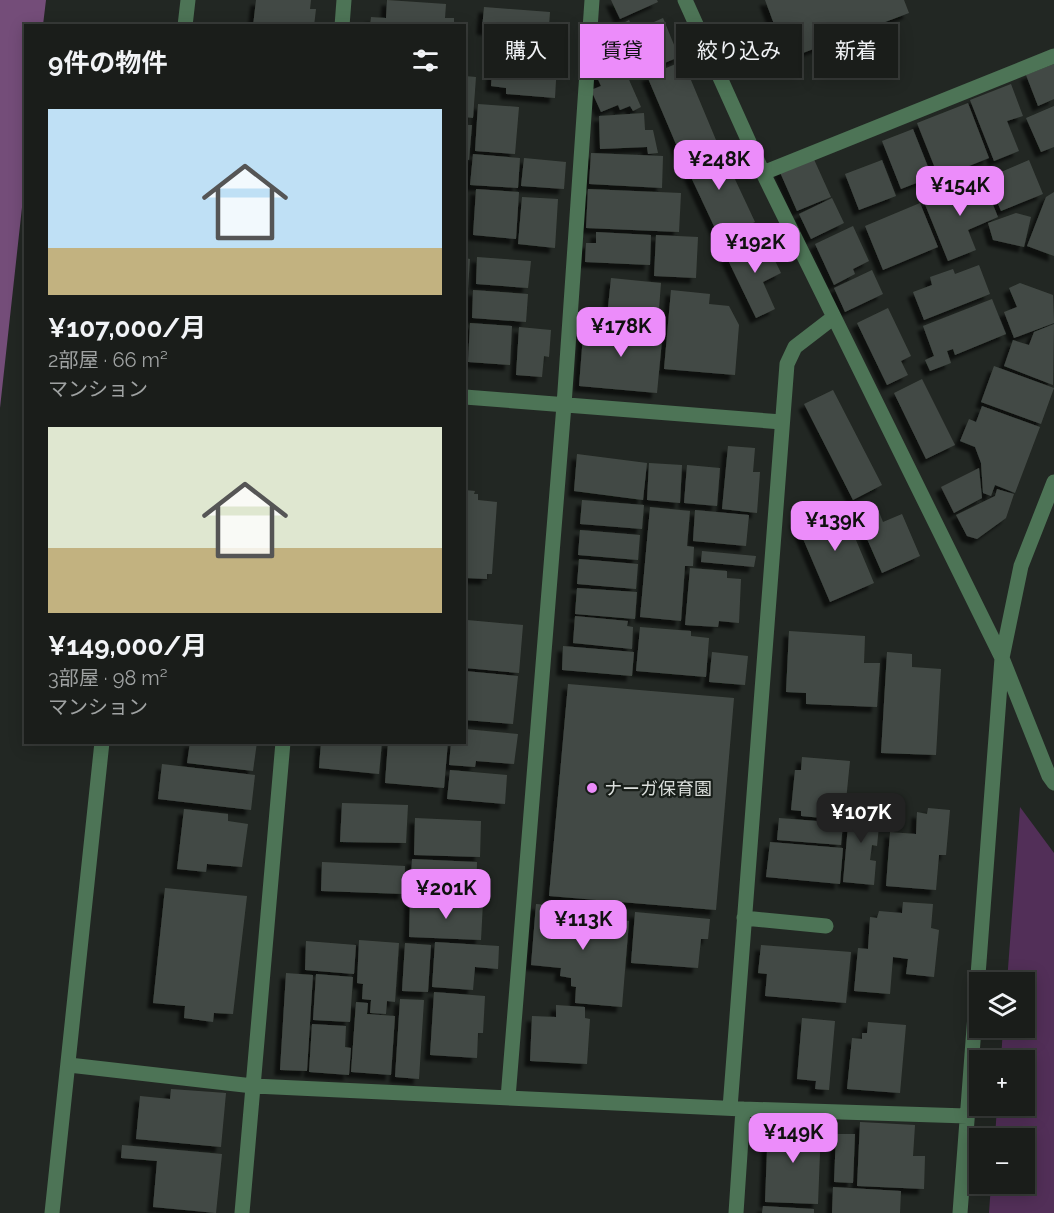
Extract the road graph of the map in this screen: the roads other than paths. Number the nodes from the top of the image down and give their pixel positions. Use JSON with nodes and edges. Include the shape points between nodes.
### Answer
{"nodes":[{"id":1,"x":188,"y":0,"type":"edge"},
{"id":2,"x":344,"y":0,"type":"edge"},
{"id":3,"x":592,"y":0,"type":"edge"},
{"id":4,"x":685,"y":0,"type":"edge"},
{"id":5,"x":185,"y":24,"type":"edge"},
{"id":6,"x":342,"y":24,"type":"edge"},
{"id":7,"x":1054,"y":56,"type":"edge"},
{"id":8,"x":763,"y":172,"type":"junction"},
{"id":9,"x":834,"y":317,"type":"junction"},
{"id":10,"x":466,"y":397,"type":"edge"},
{"id":11,"x":564,"y":405,"type":"junction"},
{"id":12,"x":782,"y":422,"type":"junction"},
{"id":13,"x":1052,"y":490,"type":"edge"},
{"id":14,"x":1002,"y":658,"type":"junction"},
{"id":15,"x":102,"y":744,"type":"edge"},
{"id":16,"x":283,"y":744,"type":"edge"},
{"id":17,"x":1054,"y":783,"type":"edge"},
{"id":18,"x":744,"y":918,"type":"junction"},
{"id":19,"x":826,"y":926,"type":"dead end"},
{"id":20,"x":69,"y":1065,"type":"junction"},
{"id":21,"x":253,"y":1086,"type":"junction"},
{"id":22,"x":508,"y":1098,"type":"junction"},
{"id":23,"x":737,"y":1109,"type":"junction"},
{"id":24,"x":967,"y":1116,"type":"junction"},
{"id":25,"x":52,"y":1213,"type":"edge"},
{"id":26,"x":243,"y":1213,"type":"edge"},
{"id":27,"x":735,"y":1213,"type":"edge"},
{"id":28,"x":960,"y":1213,"type":"edge"}],
"edges":[{"from":1,"to":5,"type":"street"},
{"from":2,"to":6,"type":"street"},
{"from":3,"to":11,"type":"street"},
{"from":4,"to":8,"type":"street"},
{"from":7,"to":8,"type":"street"},
{"from":8,"to":9,"type":"street"},
{"from":9,"to":12,"type":"street","via":[[795,347],[787,364]]},
{"from":9,"to":14,"type":"street"},
{"from":10,"to":11,"type":"street"},
{"from":11,"to":12,"type":"street"},
{"from":11,"to":22,"type":"street"},
{"from":12,"to":18,"type":"street"},
{"from":13,"to":14,"type":"street","via":[[1021,566]]},
{"from":14,"to":17,"type":"street"},
{"from":14,"to":24,"type":"street"},
{"from":15,"to":20,"type":"street"},
{"from":16,"to":21,"type":"street"},
{"from":18,"to":19,"type":"street"},
{"from":18,"to":23,"type":"street"},
{"from":20,"to":21,"type":"street"},
{"from":20,"to":25,"type":"street"},
{"from":21,"to":22,"type":"street"},
{"from":21,"to":26,"type":"street"},
{"from":22,"to":23,"type":"street"},
{"from":23,"to":24,"type":"street"},
{"from":23,"to":27,"type":"street"},
{"from":24,"to":28,"type":"street"}]}
